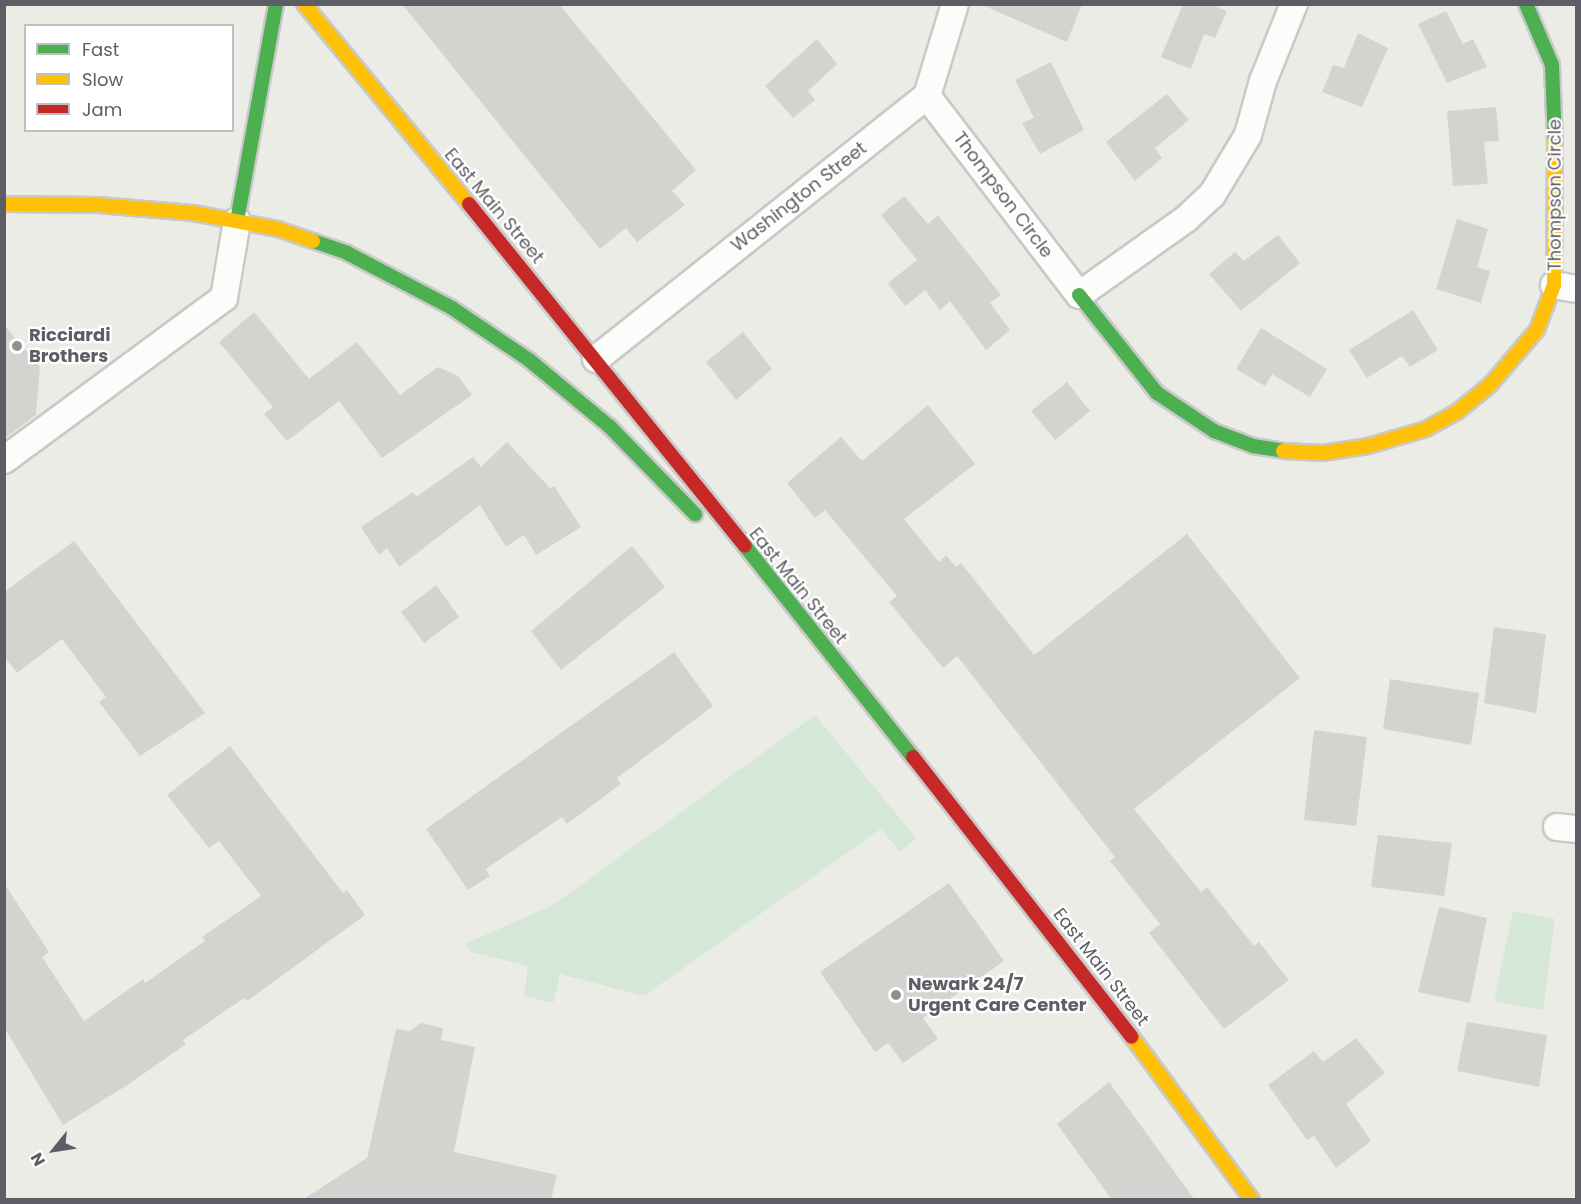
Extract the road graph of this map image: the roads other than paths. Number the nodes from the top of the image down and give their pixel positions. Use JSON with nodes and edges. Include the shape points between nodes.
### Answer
{"nodes":[{"id":1,"x":276,"y":4,"type":"edge"},
{"id":2,"x":304,"y":4,"type":"edge"},
{"id":3,"x":955,"y":4,"type":"edge"},
{"id":4,"x":1294,"y":4,"type":"edge"},
{"id":5,"x":1526,"y":4,"type":"edge"},
{"id":6,"x":927,"y":96,"type":"junction"},
{"id":7,"x":4,"y":204,"type":"edge"},
{"id":8,"x":237,"y":221,"type":"junction"},
{"id":9,"x":1565,"y":287,"type":"edge"},
{"id":10,"x":1079,"y":295,"type":"junction"},
{"id":11,"x":596,"y":359,"type":"junction"},
{"id":12,"x":4,"y":460,"type":"edge"},
{"id":13,"x":746,"y":550,"type":"junction"},
{"id":14,"x":1252,"y":1200,"type":"edge"}],
"edges":[{"from":1,"to":8,"type":"main road"},
{"from":2,"to":11,"type":"main road","name":"East Main Street"},
{"from":3,"to":6,"type":"street"},
{"from":4,"to":10,"type":"street","via":[[1263,81],[1248,135],[1212,195],[1186,219]]},
{"from":5,"to":9,"type":"main road","name":"Thompson Circle","via":[[1552,66],[1556,90]]},
{"from":6,"to":10,"type":"street","name":"Thompson Circle"},
{"from":6,"to":11,"type":"street","name":"Washington Street"},
{"from":7,"to":8,"type":"main road","via":[[149,209]]},
{"from":8,"to":12,"type":"street","via":[[224,298]]},
{"from":8,"to":13,"type":"main road","via":[[278,229],[347,253],[452,308],[572,393],[690,511]]},
{"from":9,"to":10,"type":"main road","name":"Thompson Circle","via":[[1518,355],[1457,412],[1399,438],[1323,453],[1253,446],[1184,415],[1156,393]]},
{"from":11,"to":13,"type":"main road","name":"East Main Street"},
{"from":13,"to":14,"type":"main road","name":"East Main Street","via":[[1078,964]]}]}
